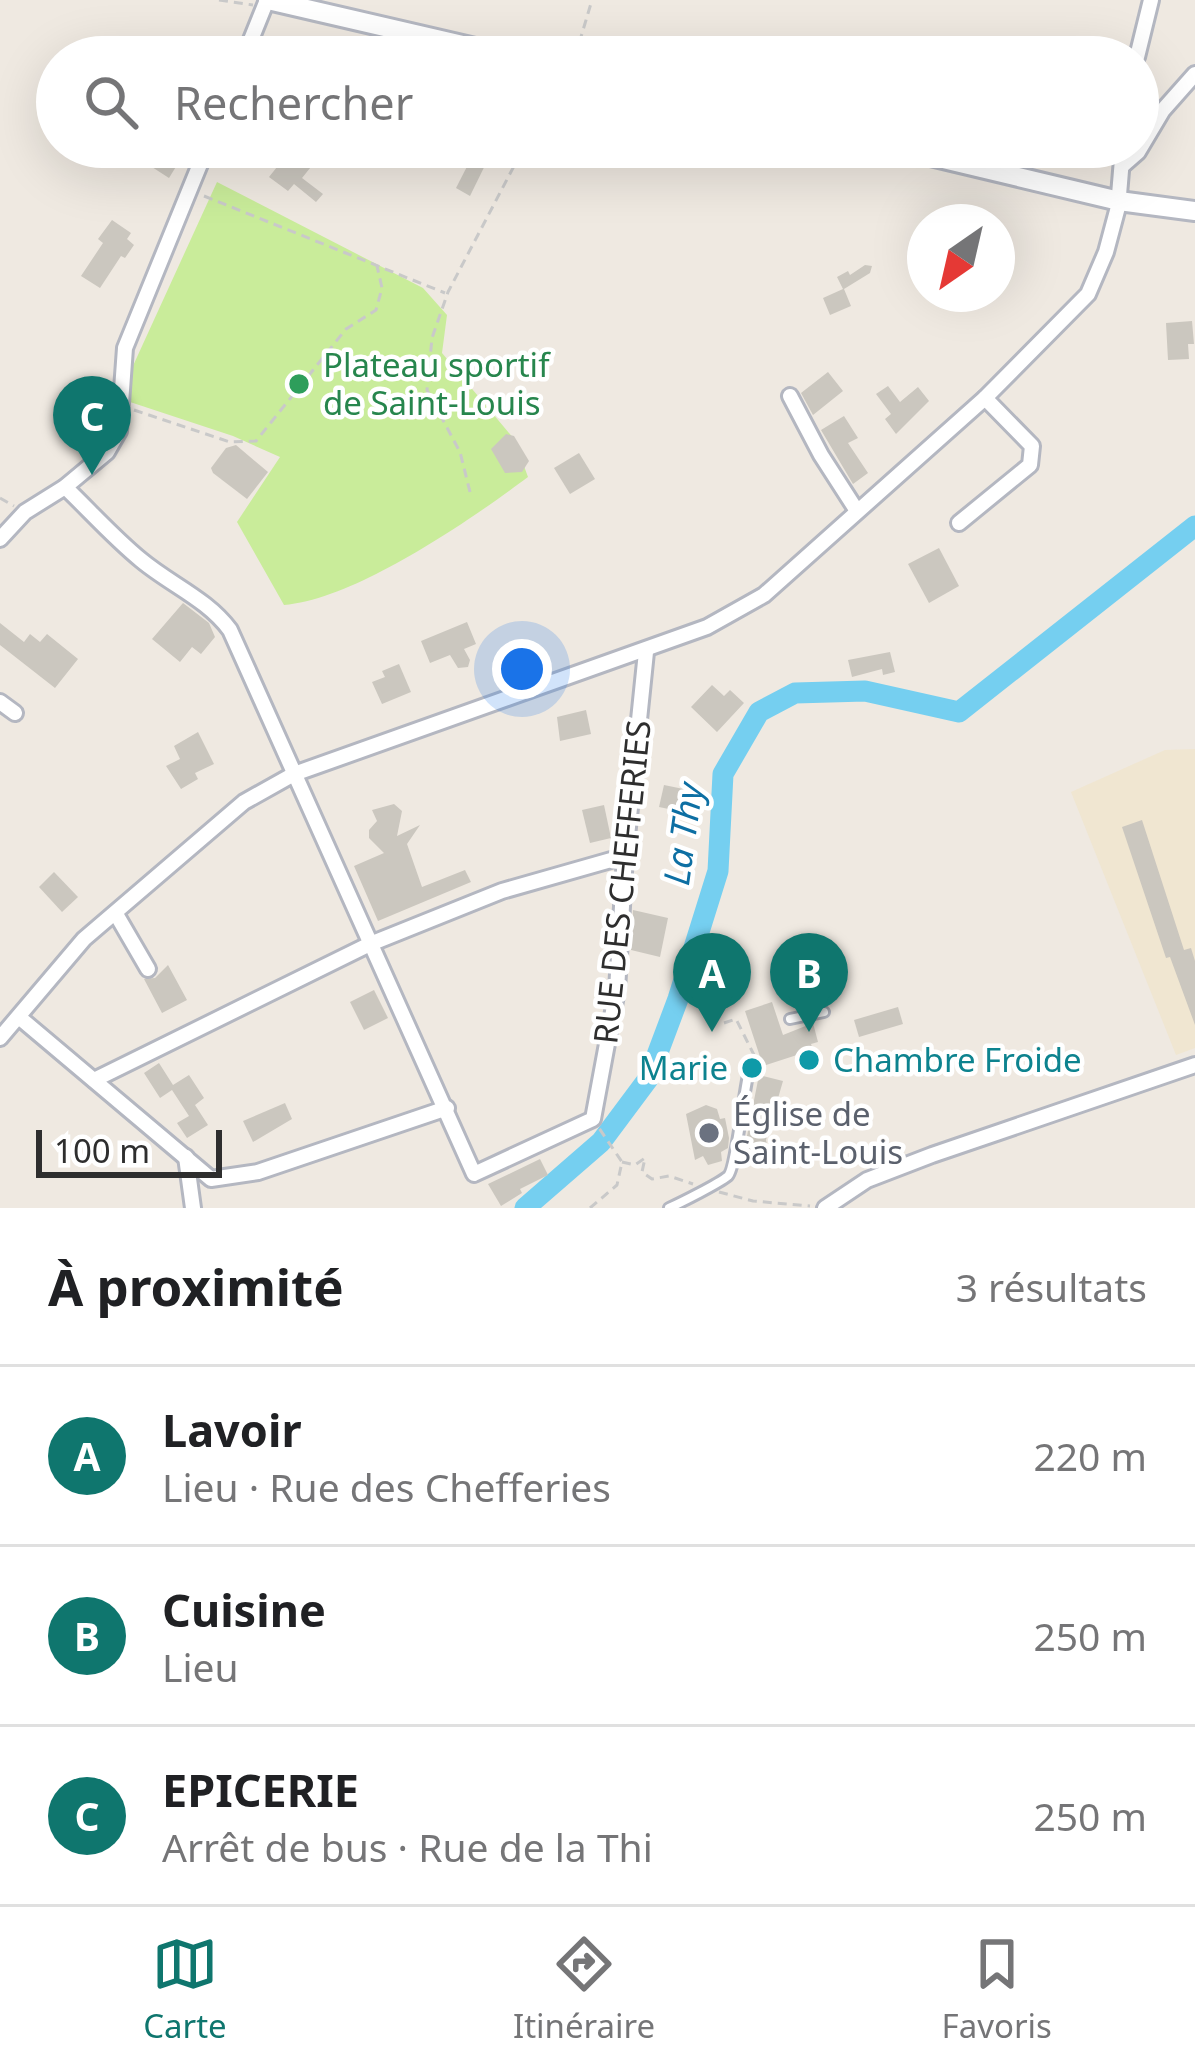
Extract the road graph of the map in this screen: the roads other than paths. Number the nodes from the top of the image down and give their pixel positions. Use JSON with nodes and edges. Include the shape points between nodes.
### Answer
{"nodes":[{"id":1,"x":268,"y":0,"type":"edge"},
{"id":2,"x":1151,"y":0,"type":"edge"},
{"id":3,"x":253,"y":36,"type":"edge"},
{"id":4,"x":423,"y":36,"type":"edge"},
{"id":5,"x":1142,"y":36,"type":"edge"},
{"id":6,"x":1195,"y":74,"type":"edge"},
{"id":7,"x":1159,"y":117,"type":"edge"},
{"id":8,"x":200,"y":168,"type":"edge"},
{"id":9,"x":981,"y":168,"type":"edge"},
{"id":10,"x":1122,"y":168,"type":"edge"},
{"id":11,"x":1119,"y":201,"type":"junction"},
{"id":12,"x":1195,"y":211,"type":"edge"},
{"id":13,"x":790,"y":396,"type":"dead end"},
{"id":14,"x":985,"y":398,"type":"junction"},
{"id":15,"x":65,"y":487,"type":"junction"},
{"id":16,"x":857,"y":511,"type":"junction"},
{"id":17,"x":959,"y":523,"type":"dead end"},
{"id":18,"x":0,"y":539,"type":"edge"},
{"id":19,"x":646,"y":652,"type":"junction"},
{"id":20,"x":0,"y":702,"type":"edge"},
{"id":21,"x":15,"y":713,"type":"dead end"},
{"id":22,"x":294,"y":774,"type":"junction"},
{"id":23,"x":625,"y":856,"type":"junction"},
{"id":24,"x":116,"y":914,"type":"junction"},
{"id":25,"x":370,"y":944,"type":"junction"},
{"id":26,"x":148,"y":969,"type":"dead end"},
{"id":27,"x":824,"y":1012,"type":"dead end"},
{"id":28,"x":20,"y":1018,"type":"junction"},
{"id":29,"x":790,"y":1019,"type":"dead end"},
{"id":30,"x":0,"y":1038,"type":"edge"},
{"id":31,"x":753,"y":1063,"type":"road end"},
{"id":32,"x":1195,"y":1065,"type":"edge"},
{"id":33,"x":94,"y":1081,"type":"junction"},
{"id":34,"x":447,"y":1108,"type":"junction"},
{"id":35,"x":186,"y":1157,"type":"junction"},
{"id":36,"x":193,"y":1208,"type":"edge"},
{"id":37,"x":669,"y":1208,"type":"edge"},
{"id":38,"x":826,"y":1208,"type":"edge"}],
"edges":[{"from":1,"to":3,"type":"street"},
{"from":1,"to":4,"type":"main road"},
{"from":2,"to":5,"type":"street"},
{"from":6,"to":7,"type":"street"},
{"from":8,"to":15,"type":"street","via":[[124,348],[119,431]]},
{"from":9,"to":11,"type":"main road"},
{"from":10,"to":11,"type":"street"},
{"from":11,"to":12,"type":"main road"},
{"from":11,"to":14,"type":"street","via":[[1088,294]]},
{"from":13,"to":16,"type":"street"},
{"from":14,"to":16,"type":"street"},
{"from":14,"to":17,"type":"street","via":[[1032,446],[1030,465]]},
{"from":15,"to":18,"type":"street"},
{"from":15,"to":22,"type":"street","via":[[139,559],[214,609]]},
{"from":16,"to":19,"type":"street","via":[[764,595]]},
{"from":19,"to":22,"type":"street"},
{"from":19,"to":23,"type":"street","name":"RUE DES CHEFFERIES"},
{"from":20,"to":21,"type":"street"},
{"from":22,"to":24,"type":"street","via":[[244,802]]},
{"from":22,"to":25,"type":"street"},
{"from":23,"to":25,"type":"street","via":[[502,891]]},
{"from":23,"to":34,"type":"street","name":"RUE DES CHEFFERIES","via":[[616,990],[593,1119],[474,1174]]},
{"from":24,"to":26,"type":"street"},
{"from":24,"to":28,"type":"street","via":[[84,939]]},
{"from":25,"to":33,"type":"street"},
{"from":25,"to":34,"type":"street"},
{"from":27,"to":29,"type":"lane"},
{"from":28,"to":30,"type":"street"},
{"from":28,"to":33,"type":"street"},
{"from":31,"to":37,"type":"lane","via":[[736,1166]]},
{"from":32,"to":38,"type":"street","via":[[867,1180]]},
{"from":33,"to":35,"type":"street"},
{"from":34,"to":35,"type":"street","via":[[258,1172],[211,1179]]},
{"from":35,"to":36,"type":"street"}]}
